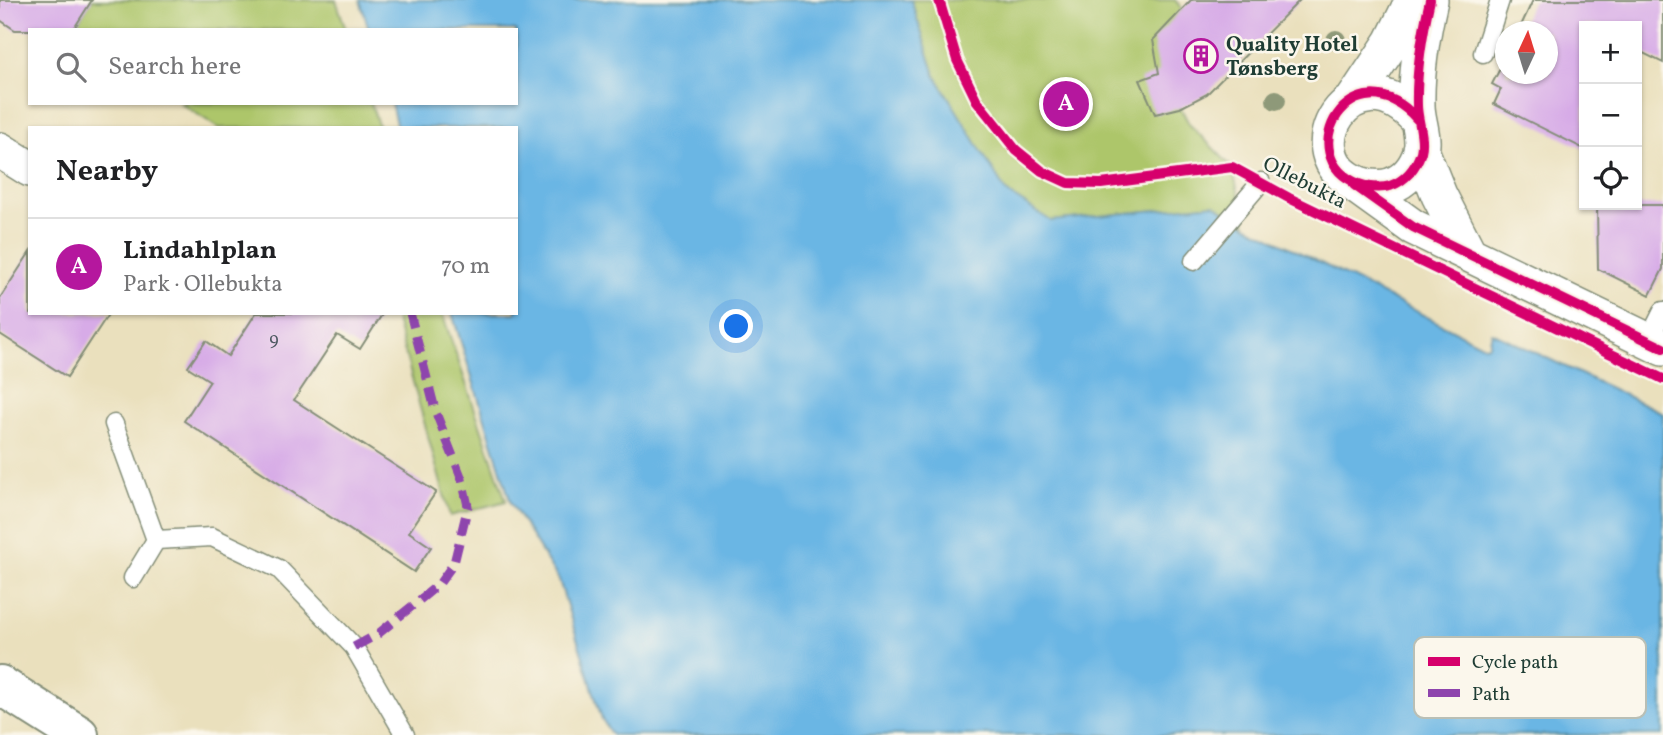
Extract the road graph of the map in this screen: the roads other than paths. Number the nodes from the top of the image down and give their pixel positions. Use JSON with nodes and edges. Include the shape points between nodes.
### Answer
{"nodes":[{"id":1,"x":1413,"y":0,"type":"edge"},
{"id":2,"x":1430,"y":0,"type":"edge"},
{"id":3,"x":1499,"y":0,"type":"edge"},
{"id":4,"x":1483,"y":53,"type":"dead end"},
{"id":5,"x":1354,"y":99,"type":"junction"},
{"id":6,"x":1419,"y":135,"type":"junction"},
{"id":7,"x":0,"y":150,"type":"edge"},
{"id":8,"x":28,"y":168,"type":"edge"},
{"id":9,"x":1347,"y":179,"type":"junction"},
{"id":10,"x":1261,"y":182,"type":"dead end"},
{"id":11,"x":1469,"y":254,"type":"junction"},
{"id":12,"x":1194,"y":261,"type":"dead end"},
{"id":13,"x":1658,"y":333,"type":"edge"},
{"id":14,"x":114,"y":424,"type":"dead end"},
{"id":15,"x":156,"y":540,"type":"junction"},
{"id":16,"x":133,"y":578,"type":"dead end"},
{"id":17,"x":0,"y":685,"type":"edge"},
{"id":18,"x":79,"y":735,"type":"edge"},
{"id":19,"x":405,"y":735,"type":"edge"}],
"edges":[{"from":1,"to":5,"type":"street","name":"Ollebukta","via":[[1392,43]]},
{"from":2,"to":6,"type":"street","via":[[1419,50]]},
{"from":3,"to":4,"type":"lane"},
{"from":5,"to":6,"type":"street","via":[[1388,96],[1403,104]]},
{"from":5,"to":9,"type":"street","name":"Ollebukta","via":[[1337,114],[1328,139],[1331,158]]},
{"from":6,"to":9,"type":"street","name":"Ollebukta","via":[[1410,173],[1394,184],[1368,187]]},
{"from":6,"to":11,"type":"street","via":[[1439,195]]},
{"from":7,"to":8,"type":"street"},
{"from":9,"to":11,"type":"street","name":"Ollebukta","via":[[1413,227]]},
{"from":10,"to":12,"type":"lane"},
{"from":11,"to":13,"type":"street","name":"Ollebukta"},
{"from":14,"to":15,"type":"lane"},
{"from":15,"to":16,"type":"lane"},
{"from":15,"to":19,"type":"lane","via":[[212,537],[279,569],[354,647]]},
{"from":17,"to":18,"type":"main road"}]}
